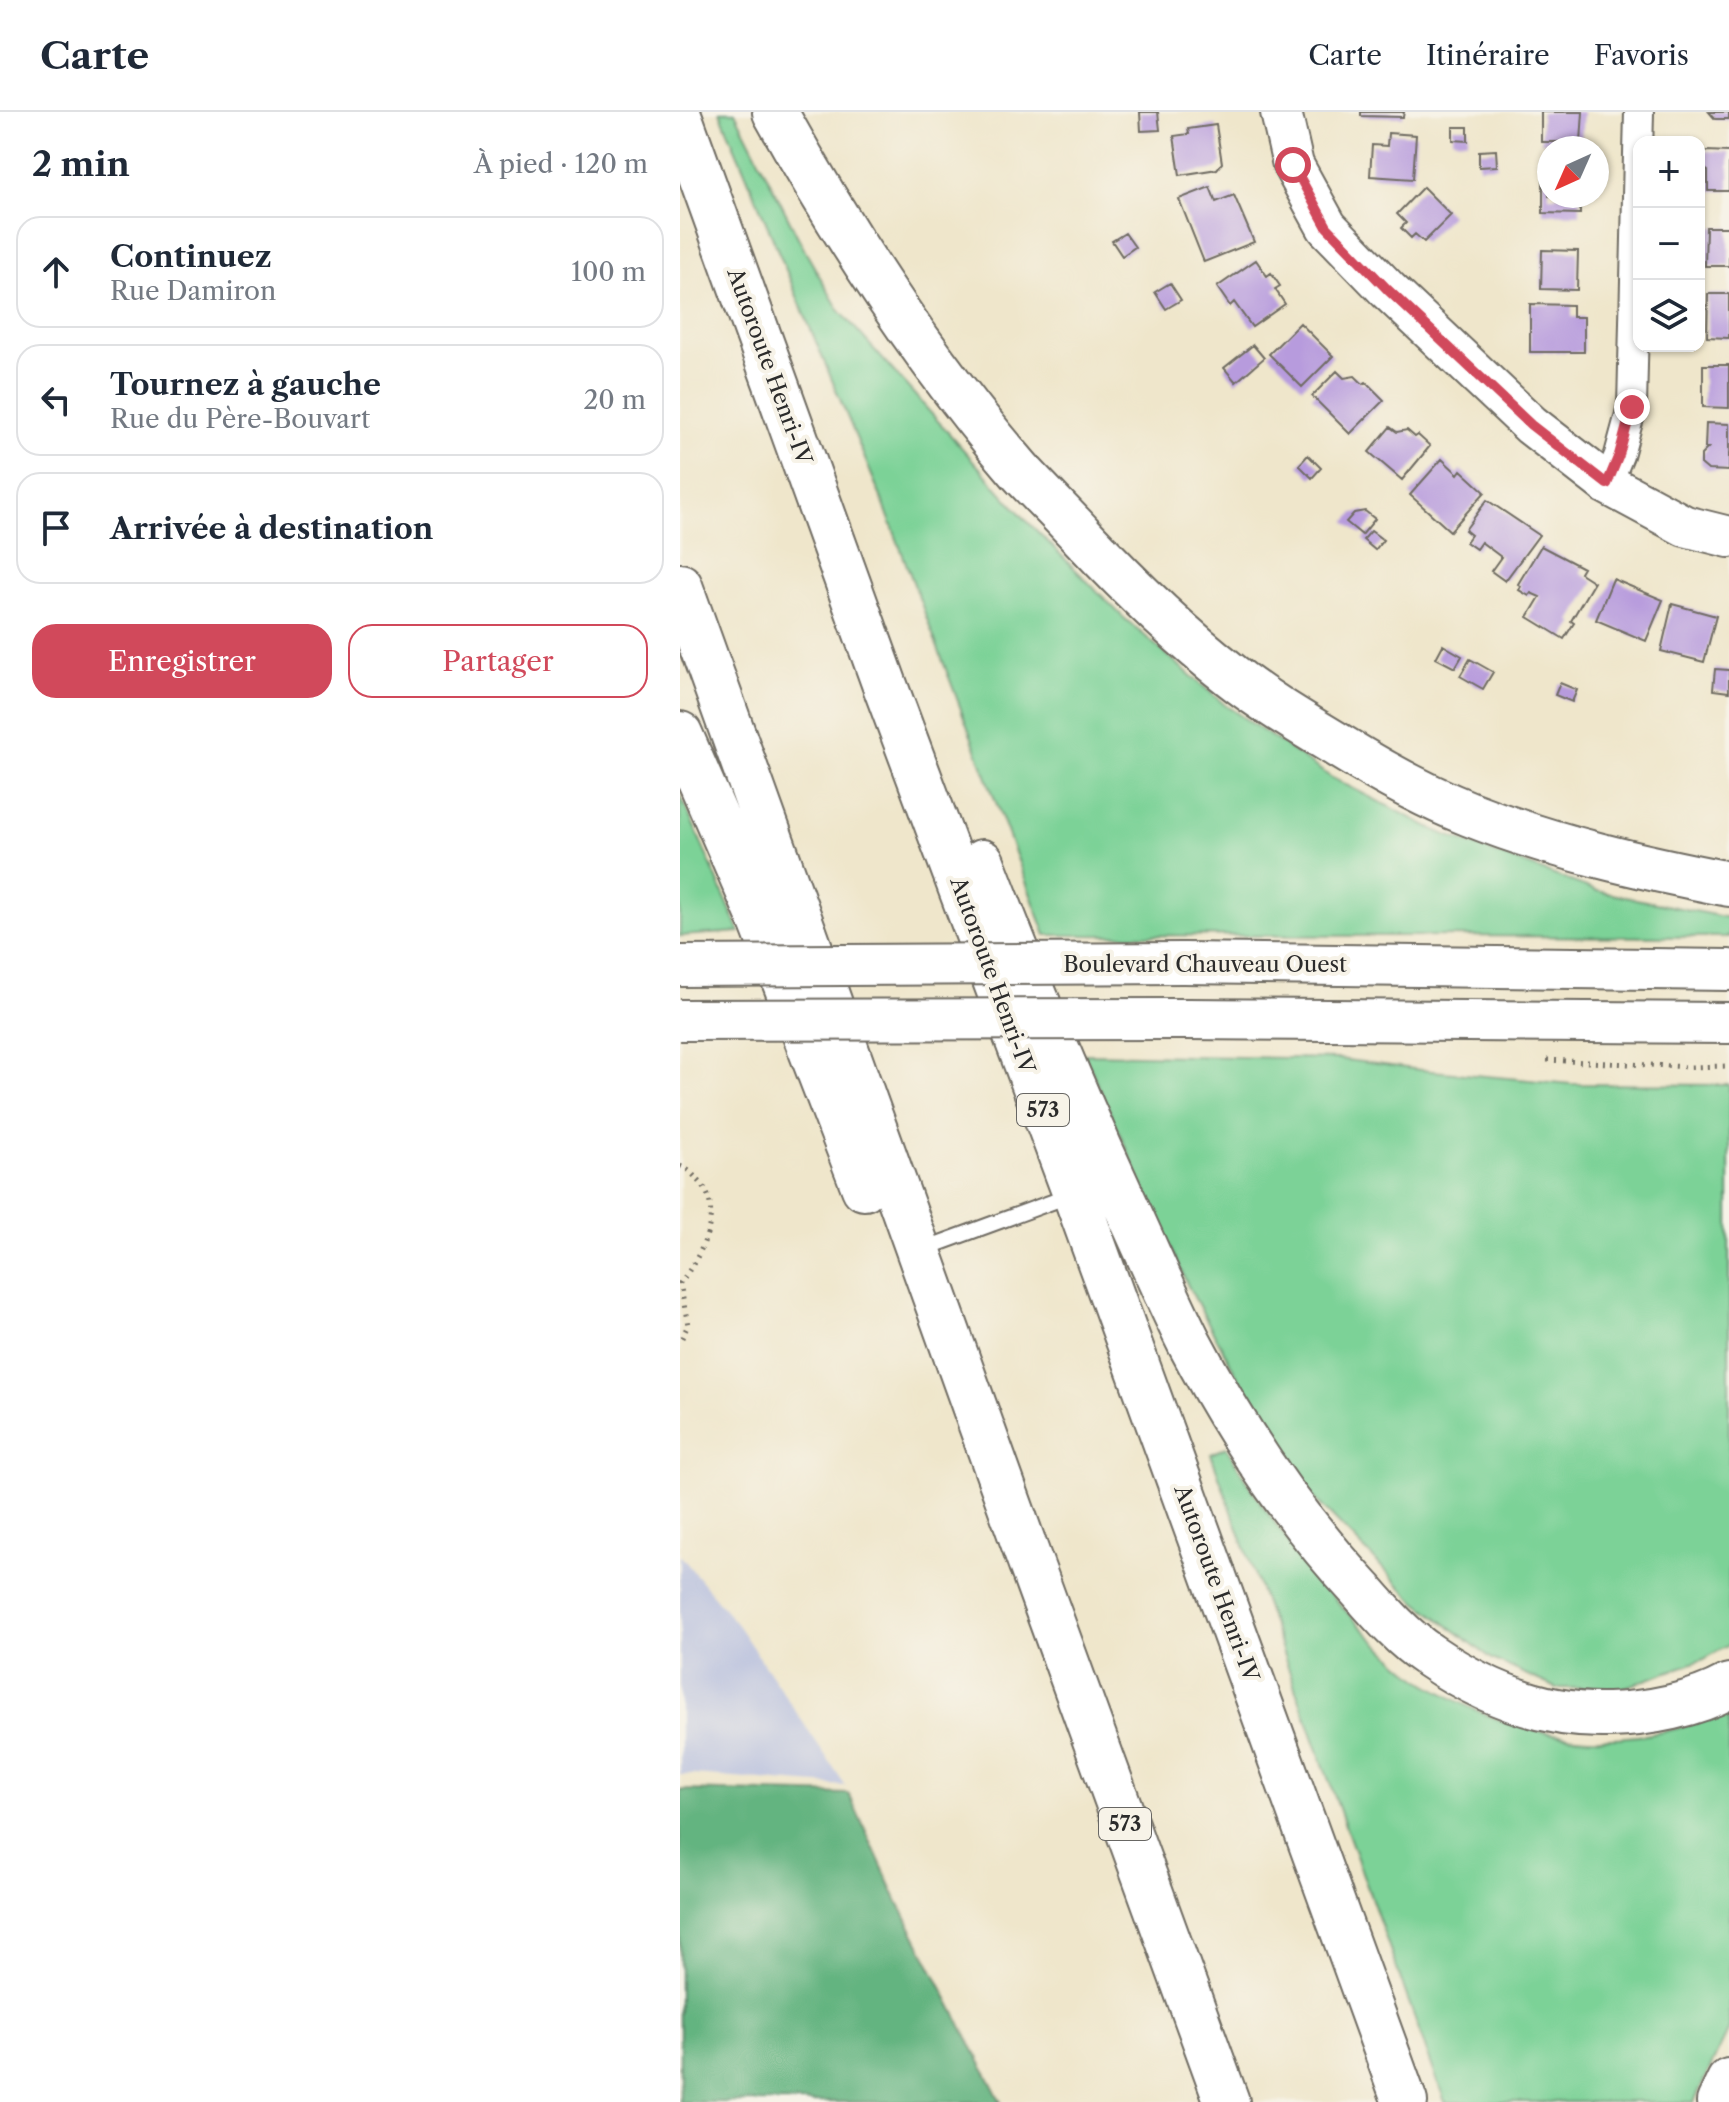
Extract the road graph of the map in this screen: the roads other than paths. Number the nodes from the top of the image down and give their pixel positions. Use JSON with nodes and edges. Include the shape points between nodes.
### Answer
{"nodes":[{"id":1,"x":775,"y":112,"type":"edge"},
{"id":2,"x":1281,"y":112,"type":"edge"},
{"id":3,"x":1639,"y":112,"type":"edge"},
{"id":4,"x":680,"y":115,"type":"edge"},
{"id":5,"x":1607,"y":484,"type":"junction"},
{"id":6,"x":1729,"y":537,"type":"edge"},
{"id":7,"x":680,"y":586,"type":"edge"},
{"id":8,"x":680,"y":734,"type":"edge"},
{"id":9,"x":1729,"y":884,"type":"edge"},
{"id":10,"x":680,"y":966,"type":"edge"},
{"id":11,"x":1729,"y":970,"type":"edge"},
{"id":12,"x":680,"y":1020,"type":"edge"},
{"id":13,"x":1729,"y":1023,"type":"edge"},
{"id":14,"x":1075,"y":1194,"type":"junction"},
{"id":15,"x":918,"y":1251,"type":"junction"},
{"id":16,"x":1024,"y":1545,"type":"junction"},
{"id":17,"x":1729,"y":1686,"type":"edge"},
{"id":18,"x":1729,"y":2081,"type":"edge"},
{"id":19,"x":1227,"y":2102,"type":"edge"},
{"id":20,"x":1405,"y":2102,"type":"edge"},
{"id":21,"x":1719,"y":2102,"type":"edge"}],
"edges":[{"from":1,"to":9,"type":"highway","via":[[878,283],[936,366],[1021,471],[1161,616],[1233,677],[1391,778],[1470,814],[1613,859]]},
{"from":2,"to":5,"type":"main road","via":[[1293,165],[1327,227],[1531,425]]},
{"from":3,"to":5,"type":"street","via":[[1632,407]]},
{"from":4,"to":14,"type":"highway","name":"Autoroute Henri-IV","number":"573"},
{"from":4,"to":17,"type":"highway","via":[[1082,1108],[1190,1343],[1280,1492],[1321,1547],[1384,1615],[1427,1654],[1482,1688],[1540,1708],[1585,1716],[1674,1706]]},
{"from":5,"to":6,"type":"main road","via":[[1685,526]]},
{"from":7,"to":15,"type":"highway","number":"573"},
{"from":8,"to":16,"type":"highway","via":[[762,923],[884,1239]]},
{"from":10,"to":11,"type":"main road","name":"Boulevard Chauveau Ouest","bridge":true,"via":[[1183,963]]},
{"from":12,"to":13,"type":"main road","bridge":true},
{"from":14,"to":15,"type":"lane"},
{"from":14,"to":20,"type":"highway","name":"Autoroute Henri-IV","number":"573"},
{"from":15,"to":16,"type":"highway","number":"573"},
{"from":16,"to":19,"type":"highway","number":"573"},
{"from":18,"to":21,"type":"highway"}]}
